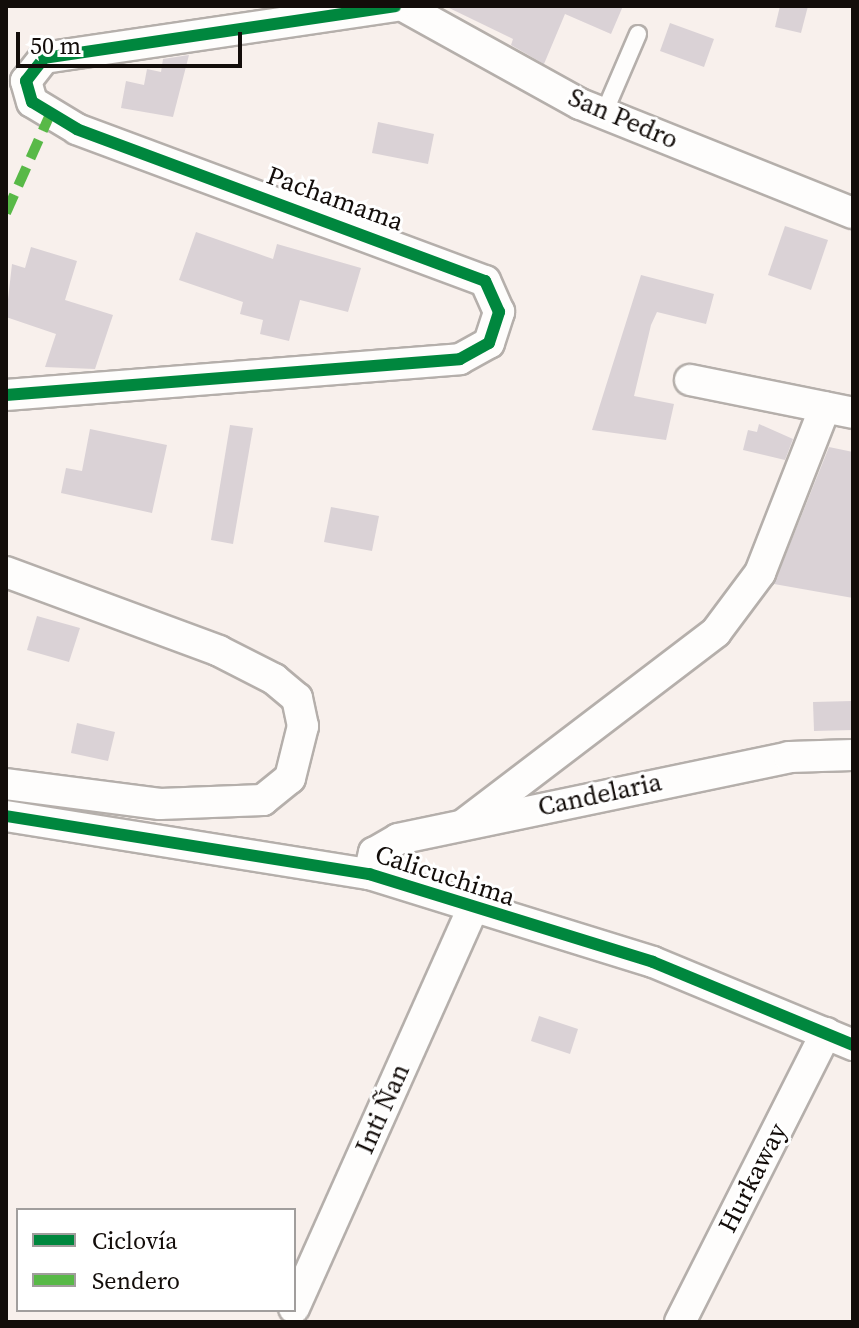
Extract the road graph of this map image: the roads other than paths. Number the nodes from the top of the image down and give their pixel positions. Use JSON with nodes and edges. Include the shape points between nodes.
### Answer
{"nodes":[{"id":1,"x":395,"y":6,"type":"edge"},
{"id":2,"x":403,"y":6,"type":"edge"},
{"id":3,"x":638,"y":34,"type":"dead end"},
{"id":4,"x":604,"y":113,"type":"junction"},
{"id":5,"x":853,"y":213,"type":"edge"},
{"id":6,"x":690,"y":380,"type":"dead end"},
{"id":7,"x":6,"y":395,"type":"edge"},
{"id":8,"x":839,"y":410,"type":"edge"},
{"id":9,"x":6,"y":572,"type":"edge"},
{"id":10,"x":853,"y":755,"type":"edge"},
{"id":11,"x":6,"y":784,"type":"edge"},
{"id":12,"x":6,"y":816,"type":"edge"},
{"id":13,"x":463,"y":825,"type":"junction"},
{"id":14,"x":369,"y":874,"type":"junction"},
{"id":15,"x":472,"y":910,"type":"junction"},
{"id":16,"x":839,"y":1039,"type":"edge"},
{"id":17,"x":296,"y":1305,"type":"edge"},
{"id":18,"x":680,"y":1322,"type":"edge"}],
"edges":[{"from":1,"to":7,"type":"street","name":"Pachamama","via":[[44,58],[26,81],[32,102],[77,129],[485,281],[499,312],[489,343],[460,359]]},
{"from":2,"to":4,"type":"street","name":"San Pedro"},
{"from":3,"to":4,"type":"lane"},
{"from":4,"to":5,"type":"street","name":"San Pedro"},
{"from":6,"to":8,"type":"street"},
{"from":8,"to":13,"type":"street","via":[[760,573],[716,632]]},
{"from":9,"to":11,"type":"street","via":[[219,651],[274,679],[297,698],[303,726],[290,778],[263,800],[160,804]]},
{"from":10,"to":13,"type":"street","name":"Candelaria","via":[[789,757]]},
{"from":12,"to":14,"type":"street","name":"Calicuchima"},
{"from":13,"to":14,"type":"street","name":"Candelaria","via":[[384,845],[374,853]]},
{"from":14,"to":15,"type":"street","name":"Calicuchima"},
{"from":15,"to":16,"type":"street","name":"Calicuchima","via":[[653,962]]},
{"from":15,"to":17,"type":"street","name":"Inti Ñan"},
{"from":16,"to":18,"type":"street","name":"Hurkaway"}]}
